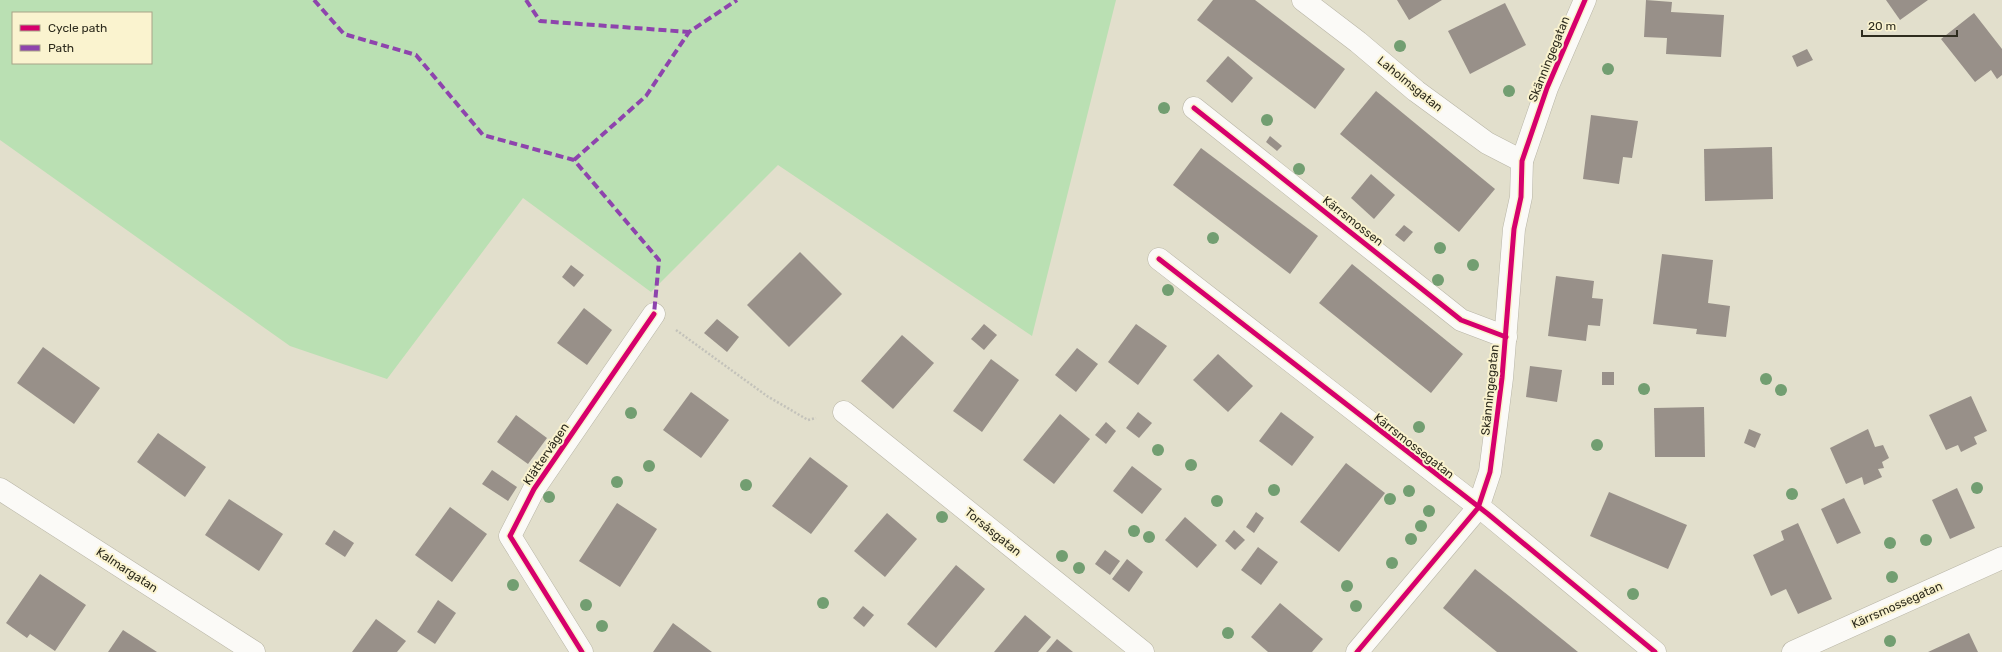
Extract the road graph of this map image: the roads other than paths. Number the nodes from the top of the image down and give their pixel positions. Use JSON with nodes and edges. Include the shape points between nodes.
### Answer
{"nodes":[{"id":1,"x":1303,"y":0,"type":"edge"},
{"id":2,"x":1585,"y":0,"type":"edge"},
{"id":3,"x":1194,"y":108,"type":"dead end"},
{"id":4,"x":1522,"y":161,"type":"junction"},
{"id":5,"x":1159,"y":259,"type":"dead end"},
{"id":6,"x":654,"y":314,"type":"road end"},
{"id":7,"x":1506,"y":337,"type":"junction"},
{"id":8,"x":844,"y":412,"type":"road end"},
{"id":9,"x":0,"y":489,"type":"edge"},
{"id":10,"x":1478,"y":508,"type":"junction"},
{"id":11,"x":2002,"y":558,"type":"edge"},
{"id":12,"x":254,"y":652,"type":"edge"},
{"id":13,"x":582,"y":652,"type":"edge"},
{"id":14,"x":1143,"y":652,"type":"edge"},
{"id":15,"x":1356,"y":652,"type":"edge"},
{"id":16,"x":1655,"y":652,"type":"edge"},
{"id":17,"x":1793,"y":652,"type":"edge"}],
"edges":[{"from":1,"to":4,"type":"street","name":"Laholmsgatan","via":[[1416,91],[1487,143]]},
{"from":2,"to":4,"type":"street","name":"Skänningegatan","via":[[1547,88]]},
{"from":3,"to":7,"type":"street","name":"Kärrsmossen","via":[[1461,320]]},
{"from":4,"to":7,"type":"street","name":"Skänningegatan","via":[[1521,197],[1514,229]]},
{"from":5,"to":10,"type":"street","name":"Kärrsmossegatan"},
{"from":6,"to":13,"type":"street","name":"Klättervägen","via":[[534,489],[510,536]]},
{"from":7,"to":10,"type":"street","name":"Skänningegatan","via":[[1490,472]]},
{"from":8,"to":14,"type":"street","name":"Torsåsgatan"},
{"from":9,"to":12,"type":"street","name":"Kalmargatan"},
{"from":10,"to":15,"type":"street","name":"Skänningegatan"},
{"from":10,"to":16,"type":"street","name":"Kärrsmossegatan"},
{"from":11,"to":17,"type":"street","name":"Kärrsmossegatan"}]}
